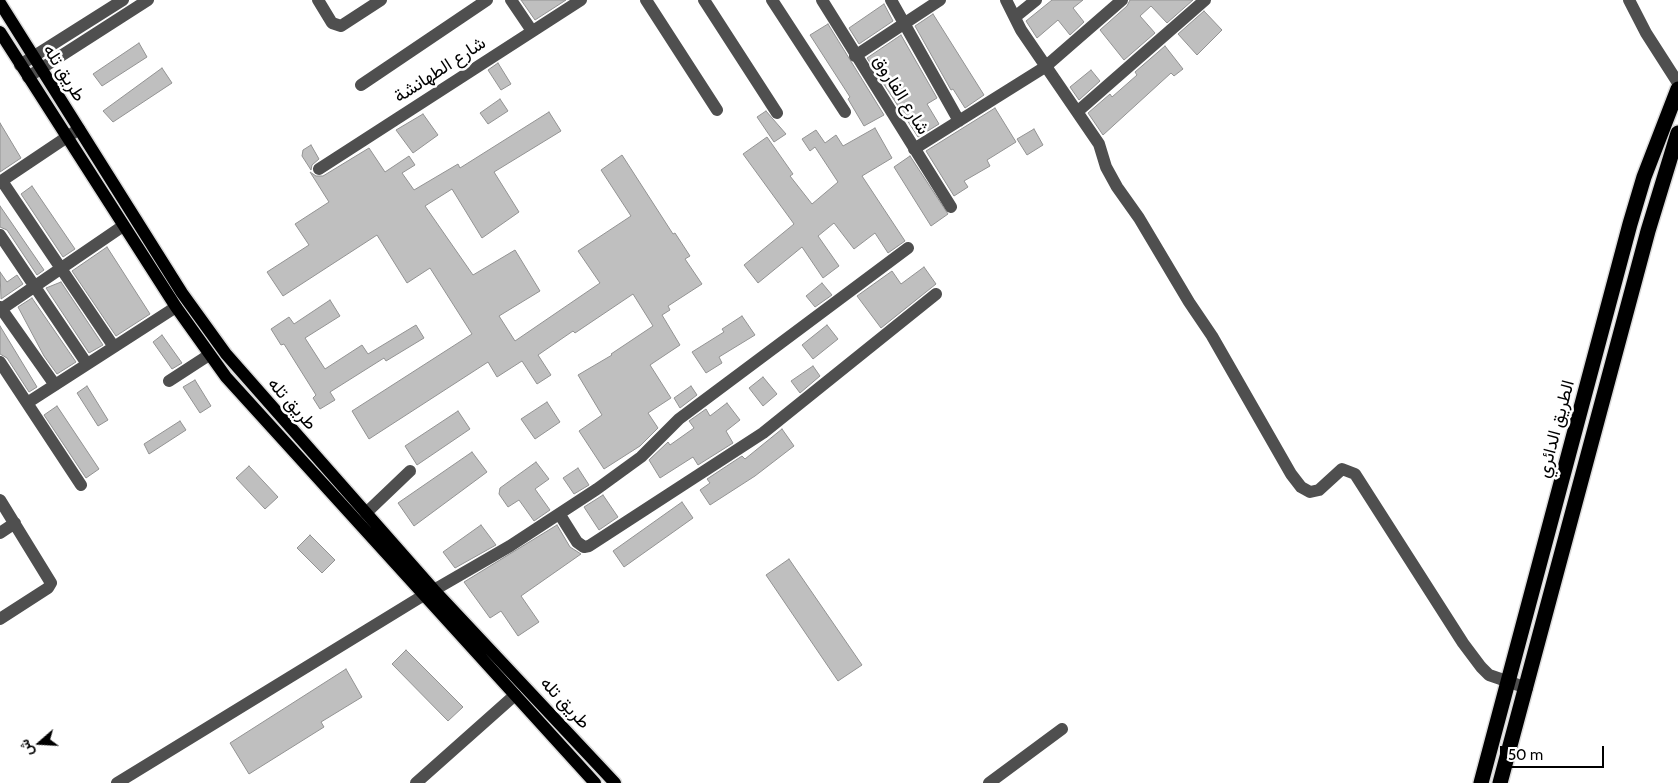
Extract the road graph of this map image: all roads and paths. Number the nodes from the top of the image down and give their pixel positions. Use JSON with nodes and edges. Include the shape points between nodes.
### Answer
{"nodes":[{"id":1,"x":123,"y":0,"type":"edge"},
{"id":2,"x":148,"y":0,"type":"edge"},
{"id":3,"x":318,"y":0,"type":"edge"},
{"id":4,"x":381,"y":0,"type":"edge"},
{"id":5,"x":487,"y":0,"type":"edge"},
{"id":6,"x":511,"y":0,"type":"edge"},
{"id":7,"x":581,"y":0,"type":"edge"},
{"id":8,"x":646,"y":0,"type":"edge"},
{"id":9,"x":704,"y":0,"type":"edge"},
{"id":10,"x":772,"y":0,"type":"edge"},
{"id":11,"x":822,"y":0,"type":"edge"},
{"id":12,"x":891,"y":0,"type":"edge"},
{"id":13,"x":940,"y":0,"type":"edge"},
{"id":14,"x":1006,"y":0,"type":"edge"},
{"id":15,"x":1036,"y":0,"type":"edge"},
{"id":16,"x":1122,"y":0,"type":"edge"},
{"id":17,"x":1205,"y":0,"type":"edge"},
{"id":18,"x":1629,"y":0,"type":"edge"},
{"id":19,"x":0,"y":3,"type":"edge"},
{"id":20,"x":1015,"y":17,"type":"junction"},
{"id":21,"x":904,"y":22,"type":"junction"},
{"id":22,"x":0,"y":32,"type":"edge"},
{"id":23,"x":532,"y":32,"type":"junction"},
{"id":24,"x":855,"y":56,"type":"junction"},
{"id":25,"x":34,"y":57,"type":"junction"},
{"id":26,"x":20,"y":65,"type":"junction"},
{"id":27,"x":1046,"y":67,"type":"junction"},
{"id":28,"x":41,"y":68,"type":"junction"},
{"id":29,"x":28,"y":77,"type":"junction"},
{"id":30,"x":1678,"y":83,"type":"edge"},
{"id":31,"x":362,"y":85,"type":"dead end"},
{"id":32,"x":1678,"y":89,"type":"edge"},
{"id":33,"x":717,"y":110,"type":"dead end"},
{"id":34,"x":845,"y":112,"type":"dead end"},
{"id":35,"x":1077,"y":112,"type":"junction"},
{"id":36,"x":777,"y":113,"type":"dead end"},
{"id":37,"x":959,"y":121,"type":"junction"},
{"id":38,"x":79,"y":130,"type":"junction"},
{"id":39,"x":1677,"y":137,"type":"edge"},
{"id":40,"x":67,"y":138,"type":"junction"},
{"id":41,"x":914,"y":149,"type":"junction"},
{"id":42,"x":319,"y":169,"type":"dead end"},
{"id":43,"x":1,"y":181,"type":"edge"},
{"id":44,"x":951,"y":207,"type":"dead end"},
{"id":45,"x":123,"y":226,"type":"junction"},
{"id":46,"x":0,"y":236,"type":"edge"},
{"id":47,"x":908,"y":248,"type":"dead end"},
{"id":48,"x":61,"y":268,"type":"junction"},
{"id":49,"x":34,"y":286,"type":"junction"},
{"id":50,"x":936,"y":294,"type":"dead end"},
{"id":51,"x":0,"y":308,"type":"edge"},
{"id":52,"x":176,"y":308,"type":"junction"},
{"id":53,"x":114,"y":347,"type":"junction"},
{"id":54,"x":209,"y":356,"type":"junction"},
{"id":55,"x":0,"y":362,"type":"edge"},
{"id":56,"x":87,"y":364,"type":"junction"},
{"id":57,"x":170,"y":381,"type":"dead end"},
{"id":58,"x":55,"y":385,"type":"junction"},
{"id":59,"x":27,"y":403,"type":"junction"},
{"id":60,"x":410,"y":471,"type":"dead end"},
{"id":61,"x":81,"y":485,"type":"dead end"},
{"id":62,"x":0,"y":500,"type":"edge"},
{"id":63,"x":366,"y":513,"type":"junction"},
{"id":64,"x":560,"y":514,"type":"junction"},
{"id":65,"x":15,"y":524,"type":"junction"},
{"id":66,"x":0,"y":533,"type":"edge"},
{"id":67,"x":429,"y":592,"type":"junction"},
{"id":68,"x":0,"y":619,"type":"edge"},
{"id":69,"x":505,"y":664,"type":"junction"},
{"id":70,"x":496,"y":673,"type":"junction"},
{"id":71,"x":1508,"y":682,"type":"junction"},
{"id":72,"x":1527,"y":688,"type":"junction"},
{"id":73,"x":515,"y":695,"type":"junction"},
{"id":74,"x":1062,"y":729,"type":"dead end"},
{"id":75,"x":1491,"y":746,"type":"junction"},
{"id":76,"x":117,"y":783,"type":"edge"},
{"id":77,"x":416,"y":783,"type":"edge"},
{"id":78,"x":595,"y":783,"type":"edge"},
{"id":79,"x":615,"y":783,"type":"edge"},
{"id":80,"x":989,"y":783,"type":"edge"},
{"id":81,"x":1472,"y":783,"type":"edge"},
{"id":82,"x":1481,"y":783,"type":"edge"},
{"id":83,"x":1500,"y":783,"type":"edge"}],
"edges":[{"from":1,"to":25,"type":"street"},
{"from":2,"to":28,"type":"street"},
{"from":3,"to":4,"type":"street","via":[[332,23],[341,26]]},
{"from":5,"to":31,"type":"street"},
{"from":6,"to":23,"type":"street"},
{"from":7,"to":23,"type":"street","name":"شارع الطهانشة"},
{"from":8,"to":33,"type":"street"},
{"from":9,"to":36,"type":"street"},
{"from":10,"to":34,"type":"street"},
{"from":11,"to":24,"type":"street","name":"شارع الفاروق"},
{"from":12,"to":21,"type":"street"},
{"from":13,"to":21,"type":"street"},
{"from":14,"to":20,"type":"street"},
{"from":15,"to":20,"type":"street"},
{"from":16,"to":27,"type":"street"},
{"from":17,"to":35,"type":"street"},
{"from":18,"to":30,"type":"street"},
{"from":19,"to":25,"type":"main road","name":"طريق تله"},
{"from":20,"to":27,"type":"street"},
{"from":21,"to":24,"type":"street"},
{"from":21,"to":37,"type":"street"},
{"from":22,"to":26,"type":"main road","name":"طريق تله"},
{"from":23,"to":42,"type":"street","name":"شارع الطهانشة"},
{"from":24,"to":41,"type":"street","name":"شارع الفاروق"},
{"from":25,"to":26,"type":"street"},
{"from":25,"to":28,"type":"main road","name":"طريق تله"},
{"from":26,"to":29,"type":"main road","name":"طريق تله"},
{"from":27,"to":35,"type":"street"},
{"from":27,"to":37,"type":"street"},
{"from":28,"to":29,"type":"street"},
{"from":28,"to":38,"type":"main road","name":"طريق تله"},
{"from":29,"to":40,"type":"main road","name":"طريق تله"},
{"from":32,"to":71,"type":"highway","name":"الطريق الدائري","via":[[1630,224]]},
{"from":35,"to":71,"type":"street","via":[[1099,144],[1106,168],[1117,187],[1212,336],[1291,474],[1301,487],[1310,492],[1319,490],[1342,468],[1355,474],[1467,649],[1489,675]]},
{"from":37,"to":41,"type":"street"},
{"from":38,"to":40,"type":"street"},
{"from":38,"to":63,"type":"main road","name":"طريق تله","via":[[182,293],[226,354]]},
{"from":39,"to":72,"type":"highway","via":[[1646,240]]},
{"from":40,"to":43,"type":"street"},
{"from":40,"to":45,"type":"main road","name":"طريق تله"},
{"from":41,"to":44,"type":"street","name":"شارع الفاروق"},
{"from":43,"to":48,"type":"street"},
{"from":45,"to":48,"type":"street"},
{"from":45,"to":52,"type":"main road","name":"طريق تله"},
{"from":46,"to":49,"type":"street"},
{"from":47,"to":64,"type":"street","via":[[679,419],[641,457]]},
{"from":48,"to":49,"type":"street"},
{"from":48,"to":53,"type":"street"},
{"from":49,"to":51,"type":"street"},
{"from":49,"to":56,"type":"street"},
{"from":50,"to":64,"type":"street","via":[[763,433],[589,546],[584,547],[577,542]]},
{"from":51,"to":58,"type":"street"},
{"from":52,"to":53,"type":"street"},
{"from":52,"to":54,"type":"main road","name":"طريق تله"},
{"from":53,"to":56,"type":"street"},
{"from":54,"to":57,"type":"street"},
{"from":54,"to":67,"type":"main road","name":"طريق تله","via":[[243,398]]},
{"from":55,"to":59,"type":"street"},
{"from":56,"to":58,"type":"street"},
{"from":58,"to":59,"type":"street"},
{"from":59,"to":61,"type":"street"},
{"from":60,"to":63,"type":"street"},
{"from":62,"to":65,"type":"street"},
{"from":63,"to":67,"type":"main road","name":"طريق تله"},
{"from":64,"to":67,"type":"street"},
{"from":65,"to":66,"type":"street"},
{"from":65,"to":68,"type":"street","via":[[50,579],[51,586]]},
{"from":67,"to":69,"type":"main road","name":"طريق تله"},
{"from":67,"to":70,"type":"main road","name":"طريق تله"},
{"from":67,"to":76,"type":"street"},
{"from":69,"to":70,"type":"main road"},
{"from":69,"to":79,"type":"main road","name":"طريق تله"},
{"from":70,"to":73,"type":"main road","name":"طريق تله"},
{"from":71,"to":72,"type":"street"},
{"from":71,"to":75,"type":"highway","name":"الطريق الدائري"},
{"from":72,"to":83,"type":"highway"},
{"from":73,"to":77,"type":"street"},
{"from":73,"to":78,"type":"main road","name":"طريق تله"},
{"from":74,"to":80,"type":"street"},
{"from":75,"to":81,"type":"highway"},
{"from":75,"to":82,"type":"highway","name":"الطريق الدائري"}]}
